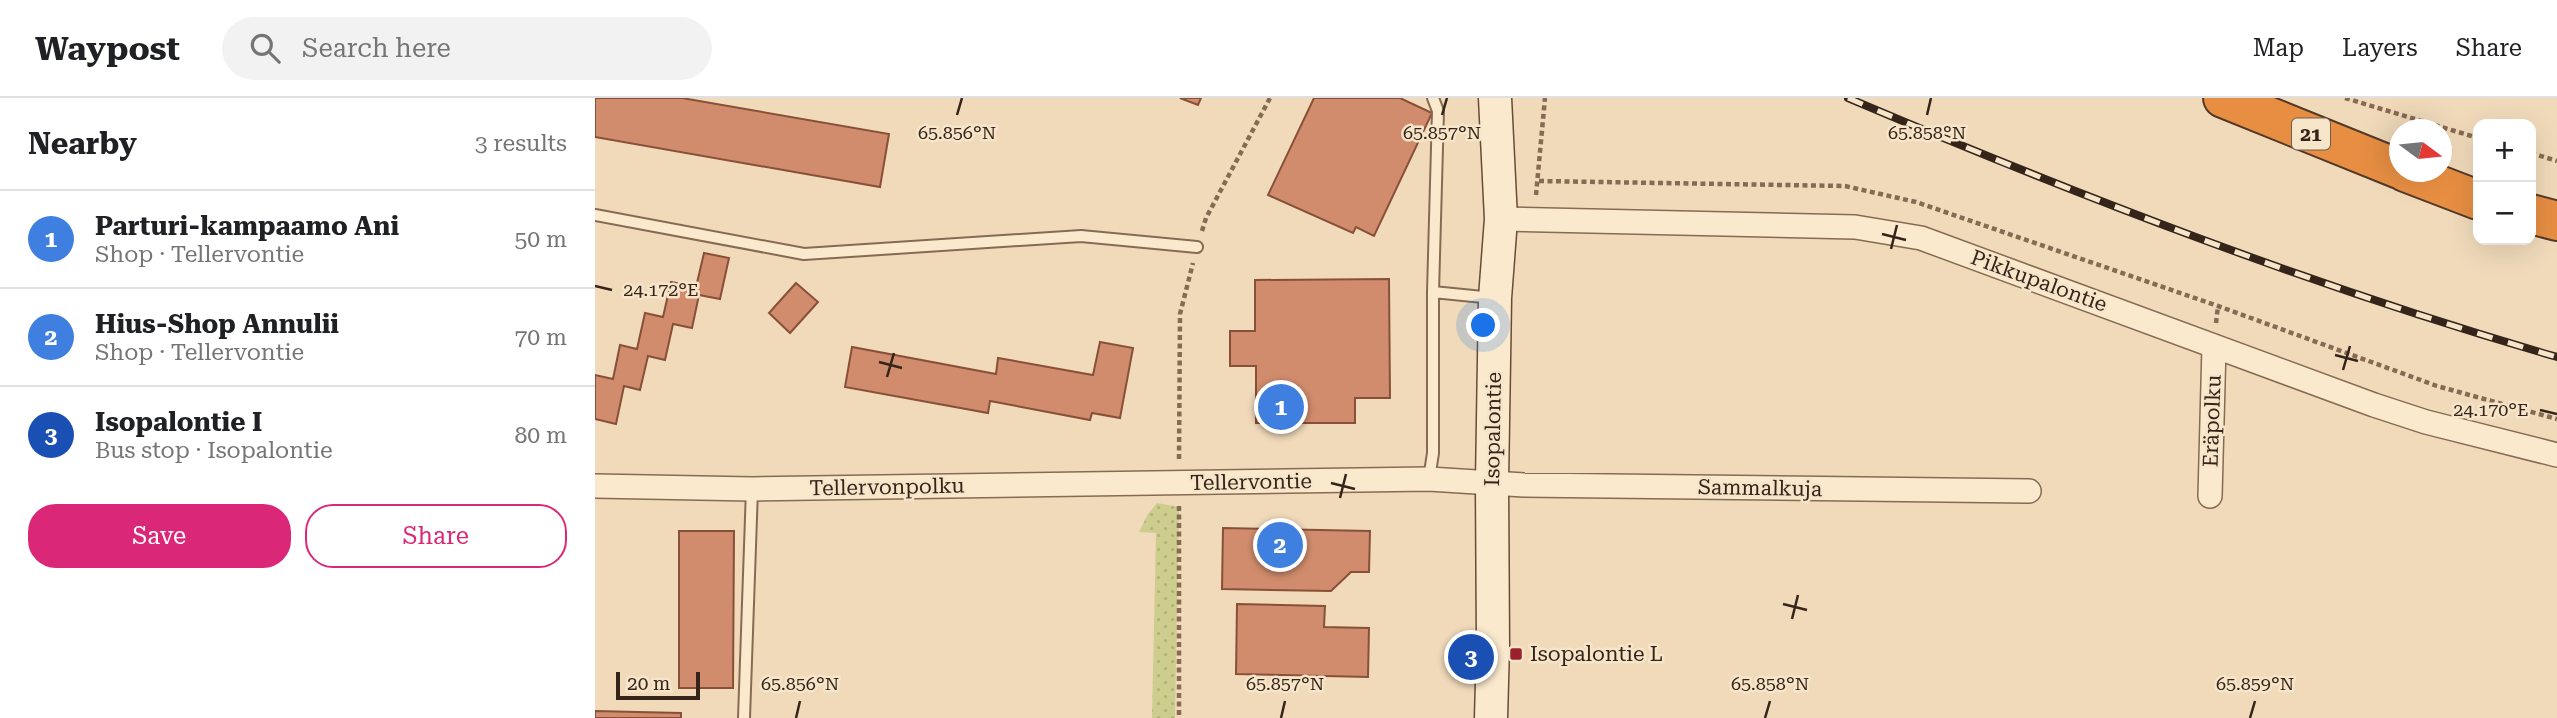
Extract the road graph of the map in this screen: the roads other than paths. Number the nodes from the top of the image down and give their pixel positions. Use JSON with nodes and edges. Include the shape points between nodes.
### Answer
{"nodes":[{"id":1,"x":1433,"y":98,"type":"edge"},
{"id":2,"x":1495,"y":98,"type":"edge"},
{"id":3,"x":2223,"y":98,"type":"edge"},
{"id":4,"x":2389,"y":165,"type":"edge"},
{"id":5,"x":2431,"y":182,"type":"edge"},
{"id":6,"x":2473,"y":198,"type":"edge"},
{"id":7,"x":595,"y":215,"type":"edge"},
{"id":8,"x":2536,"y":215,"type":"edge"},
{"id":9,"x":1515,"y":220,"type":"junction"},
{"id":10,"x":2557,"y":221,"type":"edge"},
{"id":11,"x":1197,"y":247,"type":"road end"},
{"id":12,"x":1433,"y":292,"type":"junction"},
{"id":13,"x":1495,"y":298,"type":"junction"},
{"id":14,"x":2214,"y":346,"type":"junction"},
{"id":15,"x":2557,"y":456,"type":"edge"},
{"id":16,"x":1429,"y":479,"type":"junction"},
{"id":17,"x":1492,"y":482,"type":"junction"},
{"id":18,"x":1179,"y":484,"type":"joint"},
{"id":19,"x":595,"y":486,"type":"edge"},
{"id":20,"x":752,"y":489,"type":"junction"},
{"id":21,"x":2029,"y":491,"type":"dead end"},
{"id":22,"x":2210,"y":496,"type":"dead end"},
{"id":23,"x":744,"y":718,"type":"edge"},
{"id":24,"x":1491,"y":718,"type":"edge"}],
"edges":[{"from":1,"to":12,"type":"lane","via":[[1438,111]]},
{"from":2,"to":9,"type":"street","name":"Isopalontie"},
{"from":3,"to":4,"type":"highway","number":"21"},
{"from":5,"to":6,"type":"highway"},
{"from":7,"to":11,"type":"lane","via":[[804,254],[1080,236]]},
{"from":8,"to":10,"type":"highway"},
{"from":9,"to":13,"type":"street","name":"Isopalontie"},
{"from":9,"to":14,"type":"street","name":"Pikkupalontie","via":[[1855,227],[1921,238]]},
{"from":12,"to":13,"type":"lane"},
{"from":12,"to":16,"type":"lane"},
{"from":13,"to":17,"type":"street","name":"Isopalontie"},
{"from":14,"to":15,"type":"street","name":"Pikkupalontie","via":[[2426,422]]},
{"from":14,"to":22,"type":"street","name":"Eräpolku"},
{"from":16,"to":17,"type":"street","name":"Tellervontie"},
{"from":16,"to":18,"type":"street","name":"Tellervontie"},
{"from":17,"to":21,"type":"street","name":"Sammalkuja"},
{"from":17,"to":24,"type":"street","name":"Isopalontie"},
{"from":18,"to":20,"type":"street","name":"Tellervonpolku"},
{"from":19,"to":20,"type":"street","name":"Tellervonpolku"},
{"from":20,"to":23,"type":"lane"}]}
